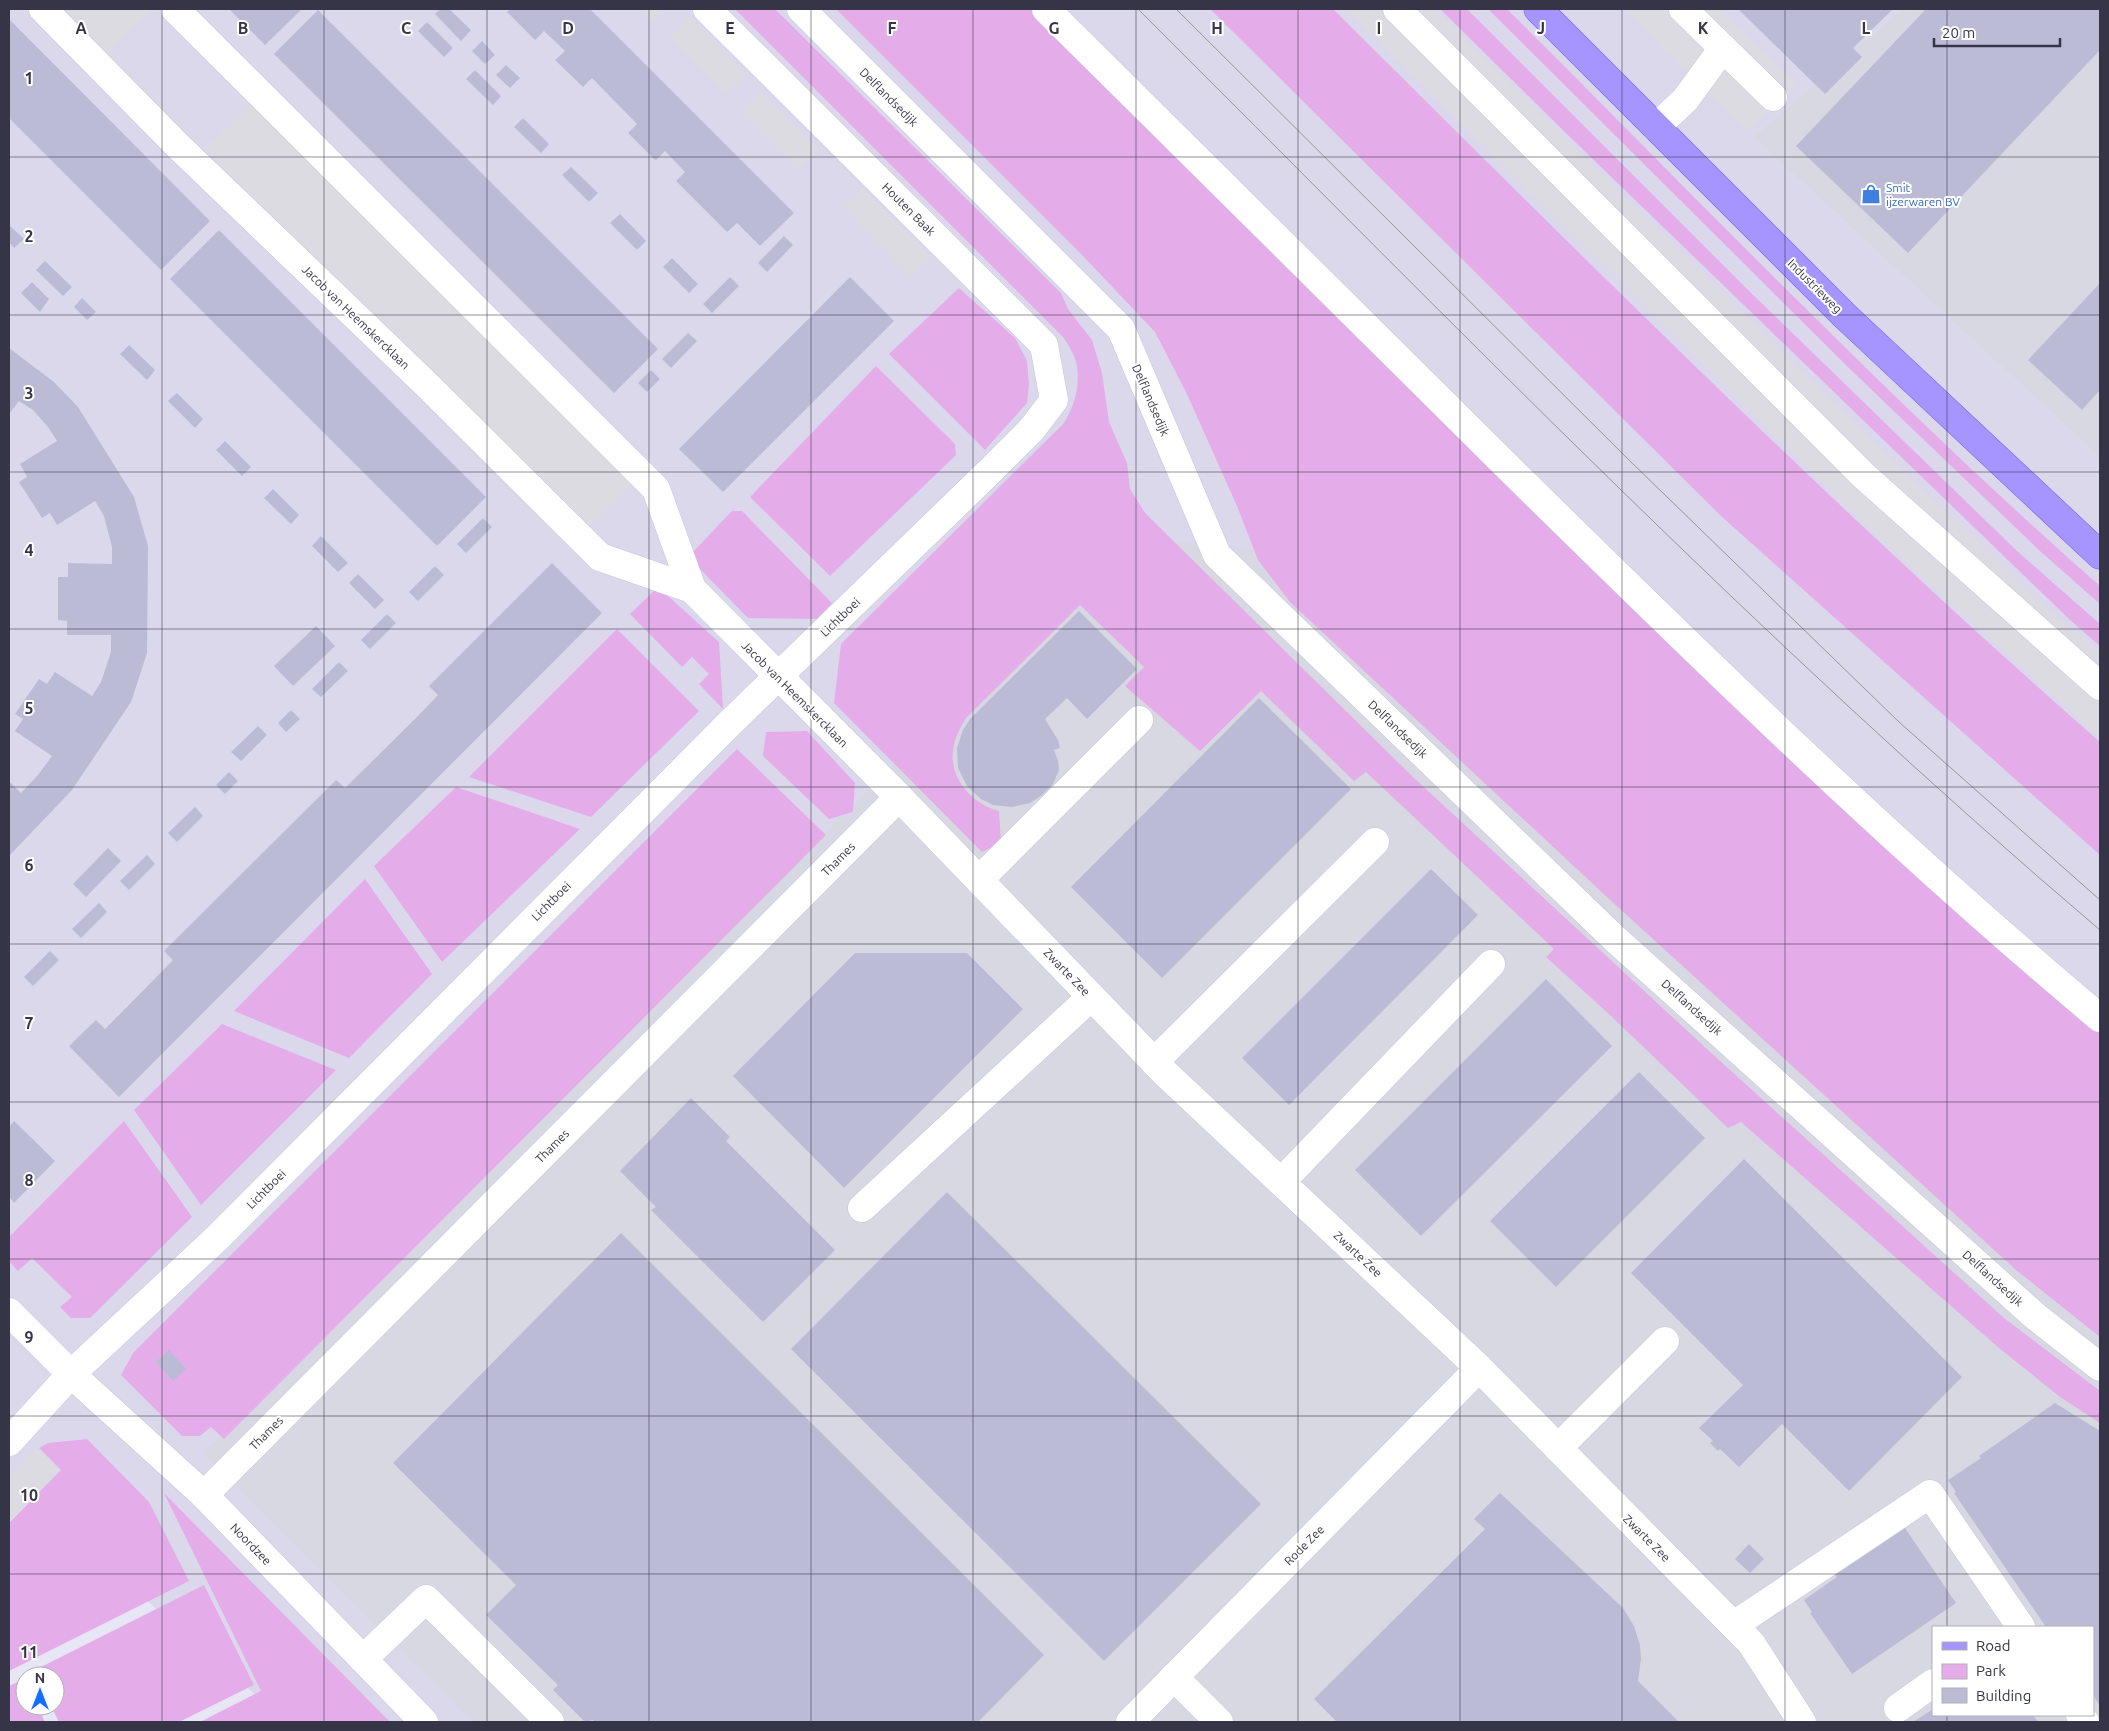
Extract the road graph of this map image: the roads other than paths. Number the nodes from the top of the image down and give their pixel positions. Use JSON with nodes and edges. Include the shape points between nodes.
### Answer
{"nodes":[{"id":1,"x":43,"y":9,"type":"edge"},
{"id":2,"x":176,"y":9,"type":"edge"},
{"id":3,"x":707,"y":9,"type":"edge"},
{"id":4,"x":802,"y":9,"type":"edge"},
{"id":5,"x":1046,"y":9,"type":"edge"},
{"id":6,"x":1397,"y":9,"type":"edge"},
{"id":7,"x":1538,"y":9,"type":"edge"},
{"id":8,"x":1683,"y":9,"type":"edge"},
{"id":9,"x":1723,"y":48,"type":"junction"},
{"id":10,"x":1773,"y":97,"type":"dead end"},
{"id":11,"x":1656,"y":127,"type":"junction"},
{"id":12,"x":1032,"y":429,"type":"joint"},
{"id":13,"x":2100,"y":555,"type":"edge"},
{"id":14,"x":692,"y":589,"type":"junction"},
{"id":15,"x":777,"y":677,"type":"junction"},
{"id":16,"x":2100,"y":686,"type":"edge"},
{"id":17,"x":1139,"y":720,"type":"dead end"},
{"id":18,"x":899,"y":797,"type":"junction"},
{"id":19,"x":1375,"y":842,"type":"dead end"},
{"id":20,"x":979,"y":880,"type":"junction"},
{"id":21,"x":1491,"y":964,"type":"dead end"},
{"id":22,"x":1091,"y":997,"type":"junction"},
{"id":23,"x":2100,"y":1018,"type":"edge"},
{"id":24,"x":1154,"y":1062,"type":"junction"},
{"id":25,"x":1281,"y":1182,"type":"junction"},
{"id":26,"x":862,"y":1208,"type":"dead end"},
{"id":27,"x":9,"y":1312,"type":"edge"},
{"id":28,"x":1665,"y":1341,"type":"dead end"},
{"id":29,"x":2100,"y":1366,"type":"edge"},
{"id":30,"x":1479,"y":1368,"type":"junction"},
{"id":31,"x":71,"y":1374,"type":"junction"},
{"id":32,"x":9,"y":1442,"type":"edge"},
{"id":33,"x":1558,"y":1448,"type":"junction"},
{"id":34,"x":204,"y":1495,"type":"junction"},
{"id":35,"x":1734,"y":1625,"type":"junction"},
{"id":36,"x":2016,"y":1626,"type":"edge"},
{"id":37,"x":363,"y":1659,"type":"junction"},
{"id":38,"x":1174,"y":1677,"type":"junction"},
{"id":39,"x":1932,"y":1684,"type":"edge"},
{"id":40,"x":1898,"y":1708,"type":"dead end"},
{"id":41,"x":424,"y":1722,"type":"edge"},
{"id":42,"x":550,"y":1722,"type":"edge"},
{"id":43,"x":1130,"y":1722,"type":"edge"},
{"id":44,"x":1219,"y":1722,"type":"edge"},
{"id":45,"x":1802,"y":1722,"type":"edge"}],
"edges":[{"from":1,"to":14,"type":"street","name":"Jacob van Heemskercklaan","via":[[177,145],[426,384],[600,557]]},
{"from":2,"to":14,"type":"street","name":"Jacob van Heemskercklaan","via":[[656,489]]},
{"from":3,"to":12,"type":"street","name":"Houten Baak","via":[[1044,345],[1054,400]]},
{"from":4,"to":29,"type":"street","name":"Delflandsedijk","via":[[1121,329],[1217,555],[1615,939],[2035,1316]]},
{"from":5,"to":23,"type":"street","via":[[1701,657],[1870,815]]},
{"from":6,"to":16,"type":"street","via":[[1865,477]]},
{"from":7,"to":11,"type":"main road","name":"Industrieweg"},
{"from":8,"to":9,"type":"street"},
{"from":9,"to":10,"type":"street"},
{"from":9,"to":11,"type":"street","via":[[1685,100]]},
{"from":11,"to":13,"type":"main road","name":"Industrieweg","via":[[1852,322]]},
{"from":12,"to":15,"type":"street","name":"Lichtboei"},
{"from":14,"to":15,"type":"street","name":"Jacob van Heemskercklaan"},
{"from":15,"to":18,"type":"street","name":"Jacob van Heemskercklaan"},
{"from":15,"to":31,"type":"street","name":"Lichtboei","via":[[216,1239]]},
{"from":17,"to":20,"type":"street"},
{"from":18,"to":20,"type":"street","name":"Zwarte Zee"},
{"from":18,"to":34,"type":"street","name":"Thames"},
{"from":19,"to":24,"type":"street"},
{"from":20,"to":22,"type":"street","name":"Zwarte Zee"},
{"from":21,"to":25,"type":"street"},
{"from":22,"to":24,"type":"street","name":"Zwarte Zee"},
{"from":22,"to":26,"type":"street"},
{"from":24,"to":25,"type":"street","name":"Zwarte Zee"},
{"from":25,"to":30,"type":"street","name":"Zwarte Zee"},
{"from":27,"to":31,"type":"street","name":"Noordzee"},
{"from":28,"to":33,"type":"street"},
{"from":30,"to":33,"type":"street","name":"Zwarte Zee"},
{"from":30,"to":38,"type":"street","name":"Rode Zee"},
{"from":31,"to":32,"type":"street","name":"Lichtboei"},
{"from":31,"to":34,"type":"street","name":"Noordzee"},
{"from":33,"to":35,"type":"street","name":"Zwarte Zee"},
{"from":34,"to":37,"type":"street","name":"Noordzee"},
{"from":35,"to":36,"type":"street","via":[[1930,1494]]},
{"from":35,"to":45,"type":"street","name":"Zwarte Zee","via":[[1751,1643]]},
{"from":37,"to":41,"type":"street","name":"Noordzee"},
{"from":37,"to":42,"type":"street","via":[[426,1599]]},
{"from":38,"to":43,"type":"street","name":"Rode Zee"},
{"from":38,"to":44,"type":"street"},
{"from":39,"to":40,"type":"street"}]}
